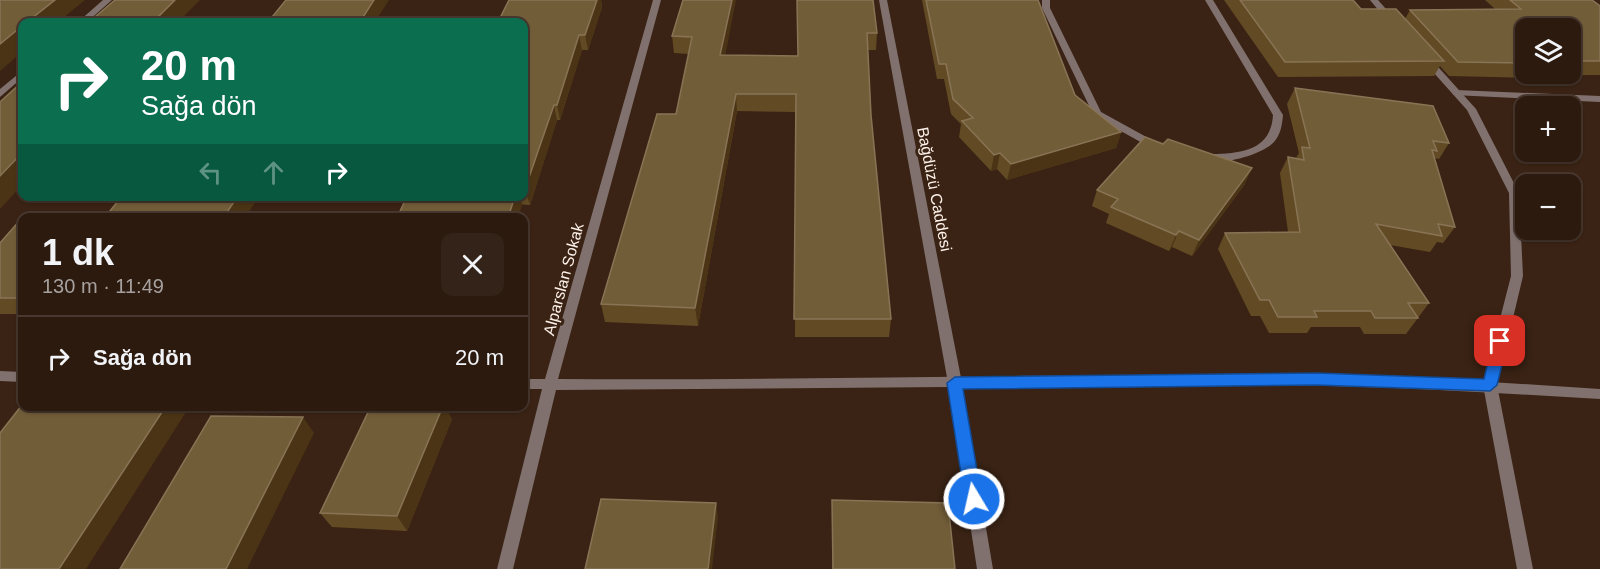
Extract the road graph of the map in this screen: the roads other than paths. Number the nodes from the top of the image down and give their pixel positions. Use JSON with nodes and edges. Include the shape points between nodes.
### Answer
{"nodes":[{"id":1,"x":108,"y":0,"type":"edge"},
{"id":2,"x":657,"y":0,"type":"edge"},
{"id":3,"x":883,"y":0,"type":"edge"},
{"id":4,"x":1046,"y":0,"type":"edge"},
{"id":5,"x":1209,"y":0,"type":"edge"},
{"id":6,"x":1374,"y":0,"type":"edge"},
{"id":7,"x":87,"y":18,"type":"edge"},
{"id":8,"x":1404,"y":34,"type":"edge"},
{"id":9,"x":1419,"y":51,"type":"edge"},
{"id":10,"x":18,"y":78,"type":"edge"},
{"id":11,"x":1456,"y":93,"type":"junction"},
{"id":12,"x":0,"y":94,"type":"edge"},
{"id":13,"x":1600,"y":99,"type":"edge"},
{"id":14,"x":1164,"y":149,"type":"edge"},
{"id":15,"x":1190,"y":155,"type":"edge"},
{"id":16,"x":0,"y":376,"type":"edge"},
{"id":17,"x":18,"y":377,"type":"edge"},
{"id":18,"x":955,"y":383,"type":"junction"},
{"id":19,"x":528,"y":384,"type":"edge"},
{"id":20,"x":550,"y":385,"type":"junction"},
{"id":21,"x":1490,"y":385,"type":"junction"},
{"id":22,"x":1600,"y":394,"type":"edge"},
{"id":23,"x":506,"y":569,"type":"edge"},
{"id":24,"x":985,"y":569,"type":"edge"},
{"id":25,"x":1525,"y":569,"type":"edge"}],
"edges":[{"from":1,"to":7,"type":"street"},
{"from":2,"to":20,"type":"street","name":"Alparslan Sokak"},
{"from":3,"to":18,"type":"street","name":"Bağdüzü Caddesi"},
{"from":4,"to":14,"type":"street","via":[[1046,8],[1097,114]]},
{"from":5,"to":15,"type":"street","via":[[1278,115],[1279,124],[1271,140],[1251,152],[1223,157]]},
{"from":6,"to":8,"type":"street"},
{"from":9,"to":11,"type":"street"},
{"from":10,"to":12,"type":"street"},
{"from":11,"to":13,"type":"street"},
{"from":11,"to":21,"type":"street","via":[[1471,109],[1515,194],[1517,276]]},
{"from":16,"to":17,"type":"street"},
{"from":18,"to":20,"type":"street"},
{"from":18,"to":21,"type":"street","via":[[1316,379]]},
{"from":18,"to":24,"type":"street","name":"Bağdüzü Caddesi"},
{"from":19,"to":20,"type":"street"},
{"from":20,"to":23,"type":"street","name":"Alparslan Sokak"},
{"from":21,"to":22,"type":"street"},
{"from":21,"to":25,"type":"street"}]}
